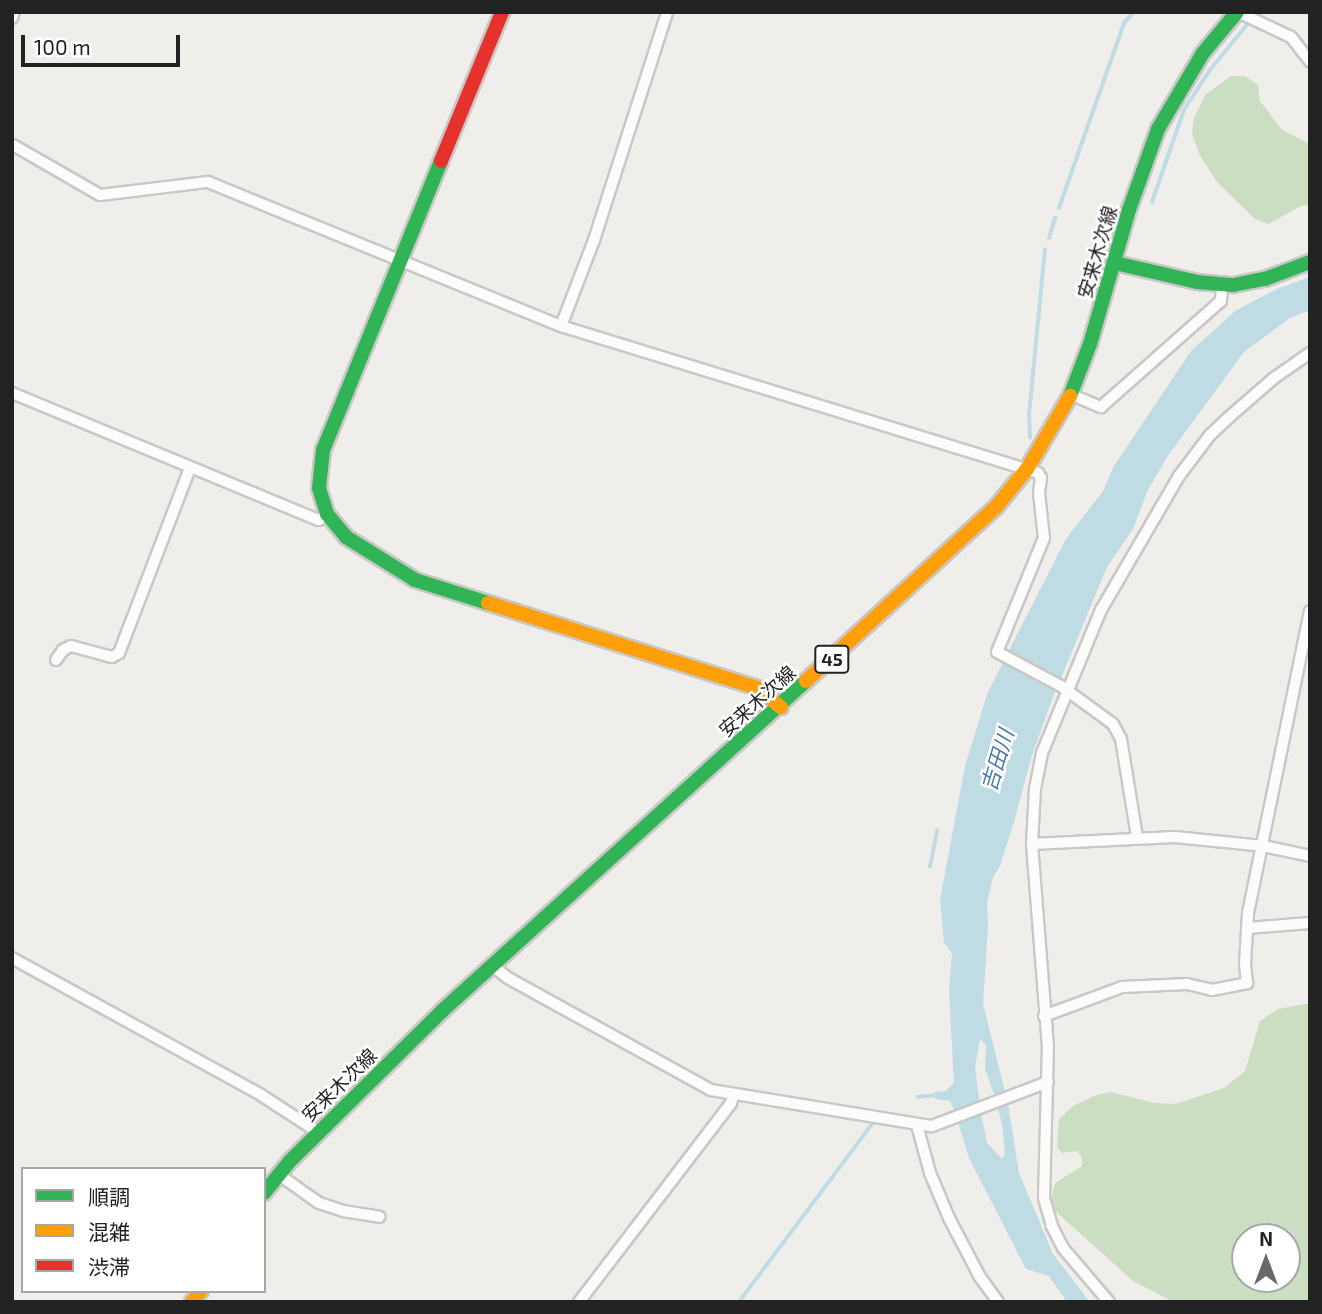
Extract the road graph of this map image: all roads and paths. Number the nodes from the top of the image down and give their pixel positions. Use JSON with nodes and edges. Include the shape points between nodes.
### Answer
{"nodes":[{"id":1,"x":14,"y":12,"type":"edge"},
{"id":2,"x":502,"y":12,"type":"edge"},
{"id":3,"x":667,"y":12,"type":"edge"},
{"id":4,"x":1237,"y":12,"type":"edge"},
{"id":5,"x":12,"y":18,"type":"edge"},
{"id":6,"x":1310,"y":61,"type":"edge"},
{"id":7,"x":13,"y":145,"type":"edge"},
{"id":8,"x":401,"y":260,"type":"junction"},
{"id":9,"x":1310,"y":262,"type":"edge"},
{"id":10,"x":1115,"y":263,"type":"junction"},
{"id":11,"x":1222,"y":285,"type":"junction"},
{"id":12,"x":561,"y":326,"type":"junction"},
{"id":13,"x":1310,"y":353,"type":"edge"},
{"id":14,"x":12,"y":393,"type":"edge"},
{"id":15,"x":1070,"y":394,"type":"junction"},
{"id":16,"x":190,"y":468,"type":"junction"},
{"id":17,"x":1027,"y":470,"type":"junction"},
{"id":18,"x":327,"y":514,"type":"junction"},
{"id":19,"x":1310,"y":611,"type":"edge"},
{"id":20,"x":56,"y":660,"type":"dead end"},
{"id":21,"x":1062,"y":688,"type":"junction"},
{"id":22,"x":781,"y":707,"type":"junction"},
{"id":23,"x":1137,"y":837,"type":"junction"},
{"id":24,"x":1032,"y":844,"type":"junction"},
{"id":25,"x":1262,"y":846,"type":"junction"},
{"id":26,"x":1310,"y":856,"type":"edge"},
{"id":27,"x":1310,"y":923,"type":"edge"},
{"id":28,"x":1247,"y":928,"type":"junction"},
{"id":29,"x":12,"y":958,"type":"edge"},
{"id":30,"x":493,"y":966,"type":"junction"},
{"id":31,"x":1044,"y":1016,"type":"junction"},
{"id":32,"x":1048,"y":1082,"type":"junction"},
{"id":33,"x":734,"y":1094,"type":"junction"},
{"id":34,"x":917,"y":1125,"type":"junction"},
{"id":35,"x":318,"y":1132,"type":"junction"},
{"id":36,"x":278,"y":1174,"type":"junction"},
{"id":37,"x":266,"y":1190,"type":"edge"},
{"id":38,"x":380,"y":1217,"type":"dead end"},
{"id":39,"x":579,"y":1302,"type":"edge"},
{"id":40,"x":998,"y":1302,"type":"edge"},
{"id":41,"x":1109,"y":1302,"type":"edge"}],
"edges":[{"from":1,"to":5,"type":"street"},
{"from":2,"to":8,"type":"main road"},
{"from":3,"to":12,"type":"street","via":[[594,240]]},
{"from":4,"to":6,"type":"street","via":[[1291,37]]},
{"from":4,"to":10,"type":"main road","name":"安来木次線","number":"45","via":[[1185,80],[1158,129]]},
{"from":7,"to":8,"type":"street","via":[[96,194],[208,182]]},
{"from":8,"to":12,"type":"street"},
{"from":8,"to":18,"type":"main road","via":[[323,450],[319,488]]},
{"from":9,"to":11,"type":"main road","via":[[1253,283]]},
{"from":10,"to":11,"type":"main road"},
{"from":10,"to":15,"type":"main road","name":"安来木次線","number":"45"},
{"from":11,"to":15,"type":"street","via":[[1221,301],[1101,407]]},
{"from":12,"to":17,"type":"street"},
{"from":13,"to":21,"type":"street","via":[[1249,399],[1192,457],[1101,610]]},
{"from":14,"to":16,"type":"street"},
{"from":15,"to":17,"type":"main road","name":"安来木次線","number":"45"},
{"from":16,"to":18,"type":"street","via":[[319,520]]},
{"from":16,"to":20,"type":"street","via":[[119,653],[112,657],[71,646]]},
{"from":17,"to":21,"type":"street","via":[[1041,478],[1044,538],[997,652]]},
{"from":17,"to":22,"type":"main road","name":"安来木次線","number":"45","via":[[987,516]]},
{"from":18,"to":22,"type":"main road","via":[[346,537],[415,580],[758,688]]},
{"from":19,"to":25,"type":"street"},
{"from":21,"to":23,"type":"street","via":[[1103,716],[1121,739]]},
{"from":21,"to":24,"type":"street","via":[[1035,789]]},
{"from":22,"to":30,"type":"main road","name":"安来木次線","number":"45"},
{"from":23,"to":24,"type":"street"},
{"from":23,"to":25,"type":"street"},
{"from":24,"to":31,"type":"street"},
{"from":25,"to":26,"type":"street"},
{"from":25,"to":28,"type":"street"},
{"from":27,"to":28,"type":"street"},
{"from":28,"to":31,"type":"street","via":[[1245,984],[1212,990],[1187,984],[1122,987]]},
{"from":29,"to":35,"type":"street","via":[[261,1095]]},
{"from":30,"to":33,"type":"street","via":[[708,1089]]},
{"from":30,"to":35,"type":"main road","name":"安来木次線","number":"45"},
{"from":31,"to":32,"type":"street"},
{"from":32,"to":34,"type":"street","via":[[932,1126]]},
{"from":32,"to":41,"type":"street","via":[[1046,1206],[1063,1248]]},
{"from":33,"to":34,"type":"street"},
{"from":33,"to":39,"type":"street"},
{"from":34,"to":40,"type":"street","via":[[949,1218]]},
{"from":35,"to":36,"type":"main road","name":"安来木次線","number":"45"},
{"from":36,"to":37,"type":"main road","name":"安来木次線","number":"45"},
{"from":36,"to":38,"type":"street","via":[[319,1203]]}]}
